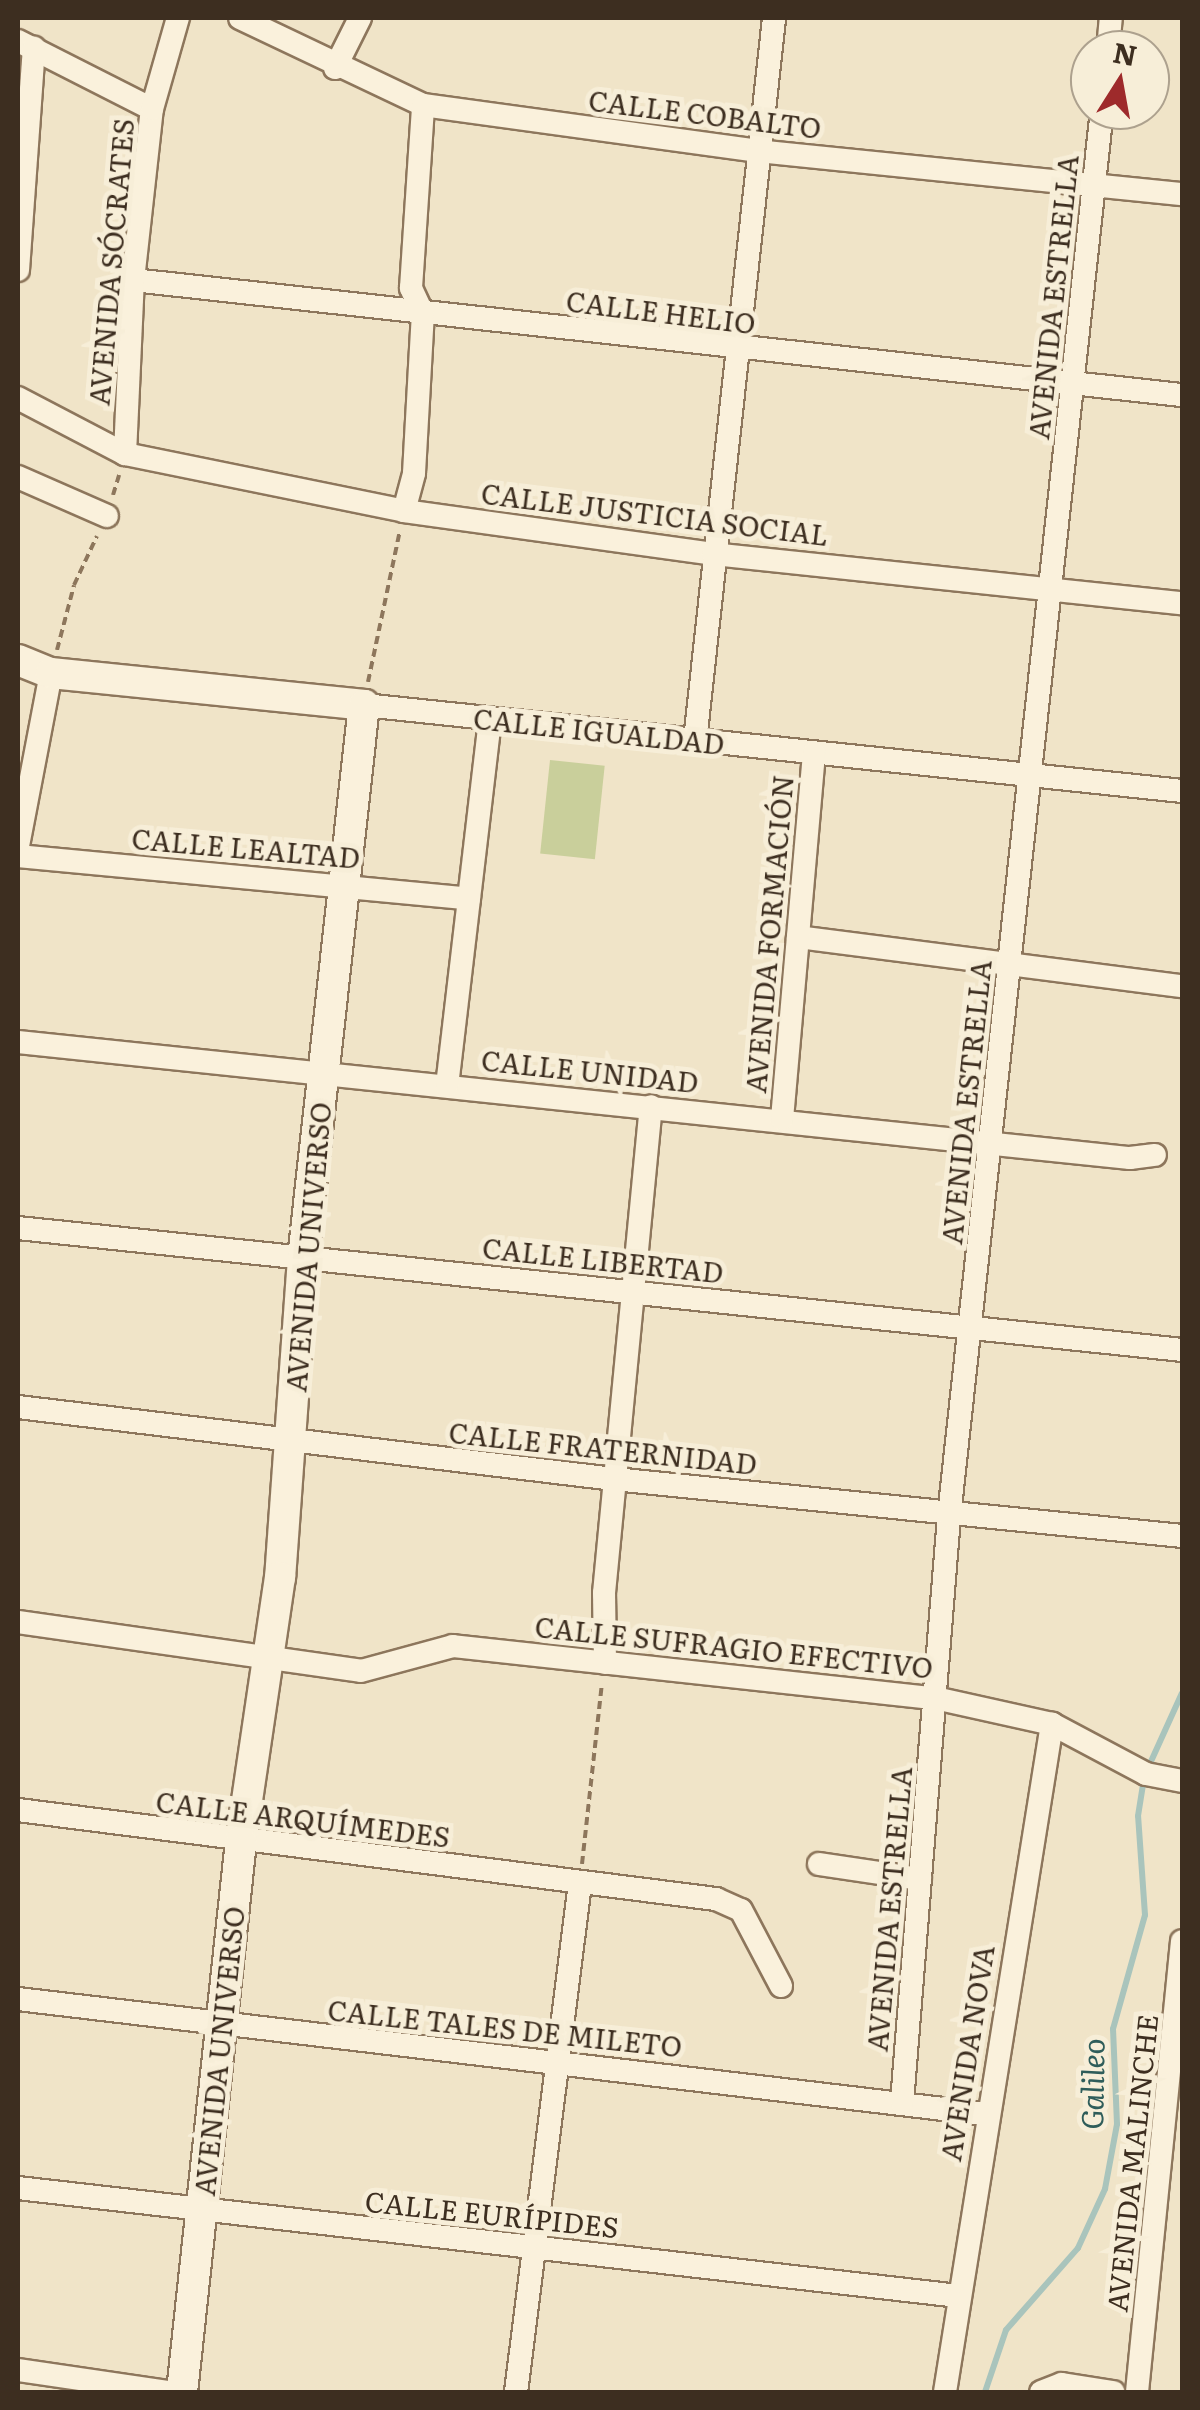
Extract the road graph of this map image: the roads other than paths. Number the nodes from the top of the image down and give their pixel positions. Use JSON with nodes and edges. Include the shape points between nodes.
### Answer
{"nodes":[{"id":1,"x":178,"y":18,"type":"edge"},
{"id":2,"x":240,"y":18,"type":"edge"},
{"id":3,"x":360,"y":18,"type":"edge"},
{"id":4,"x":774,"y":18,"type":"edge"},
{"id":5,"x":26,"y":45,"type":"edge"},
{"id":6,"x":335,"y":68,"type":"junction"},
{"id":7,"x":424,"y":105,"type":"junction"},
{"id":8,"x":152,"y":109,"type":"junction"},
{"id":9,"x":1100,"y":130,"type":"edge"},
{"id":10,"x":757,"y":150,"type":"junction"},
{"id":11,"x":1094,"y":186,"type":"junction"},
{"id":12,"x":1182,"y":194,"type":"edge"},
{"id":13,"x":18,"y":270,"type":"edge"},
{"id":14,"x":133,"y":280,"type":"junction"},
{"id":15,"x":423,"y":314,"type":"junction"},
{"id":16,"x":736,"y":350,"type":"junction"},
{"id":17,"x":1074,"y":387,"type":"junction"},
{"id":18,"x":1182,"y":395,"type":"edge"},
{"id":19,"x":18,"y":398,"type":"edge"},
{"id":20,"x":125,"y":454,"type":"junction"},
{"id":21,"x":18,"y":478,"type":"edge"},
{"id":22,"x":404,"y":511,"type":"junction"},
{"id":23,"x":107,"y":516,"type":"road end"},
{"id":24,"x":713,"y":554,"type":"junction"},
{"id":25,"x":1050,"y":589,"type":"junction"},
{"id":26,"x":1182,"y":603,"type":"edge"},
{"id":27,"x":18,"y":660,"type":"edge"},
{"id":28,"x":51,"y":674,"type":"junction"},
{"id":29,"x":364,"y":705,"type":"junction"},
{"id":30,"x":490,"y":719,"type":"junction"},
{"id":31,"x":695,"y":741,"type":"junction"},
{"id":32,"x":814,"y":753,"type":"junction"},
{"id":33,"x":1030,"y":775,"type":"junction"},
{"id":34,"x":1182,"y":791,"type":"edge"},
{"id":35,"x":18,"y":846,"type":"edge"},
{"id":36,"x":18,"y":856,"type":"edge"},
{"id":37,"x":344,"y":886,"type":"junction"},
{"id":38,"x":469,"y":899,"type":"junction"},
{"id":39,"x":798,"y":937,"type":"junction"},
{"id":40,"x":1010,"y":960,"type":"junction"},
{"id":41,"x":1182,"y":986,"type":"edge"},
{"id":42,"x":18,"y":1042,"type":"edge"},
{"id":43,"x":323,"y":1073,"type":"junction"},
{"id":44,"x":447,"y":1086,"type":"junction"},
{"id":45,"x":652,"y":1106,"type":"junction"},
{"id":46,"x":782,"y":1120,"type":"junction"},
{"id":47,"x":994,"y":1141,"type":"junction"},
{"id":48,"x":1155,"y":1155,"type":"dead end"},
{"id":49,"x":18,"y":1228,"type":"edge"},
{"id":50,"x":304,"y":1258,"type":"junction"},
{"id":51,"x":632,"y":1292,"type":"junction"},
{"id":52,"x":971,"y":1328,"type":"junction"},
{"id":53,"x":1182,"y":1350,"type":"edge"},
{"id":54,"x":18,"y":1408,"type":"edge"},
{"id":55,"x":289,"y":1441,"type":"junction"},
{"id":56,"x":614,"y":1479,"type":"junction"},
{"id":57,"x":949,"y":1516,"type":"junction"},
{"id":58,"x":1182,"y":1536,"type":"edge"},
{"id":59,"x":18,"y":1622,"type":"edge"},
{"id":60,"x":269,"y":1661,"type":"junction"},
{"id":61,"x":605,"y":1662,"type":"junction"},
{"id":62,"x":935,"y":1698,"type":"junction"},
{"id":63,"x":1052,"y":1724,"type":"junction"},
{"id":64,"x":1182,"y":1780,"type":"edge"},
{"id":65,"x":18,"y":1810,"type":"edge"},
{"id":66,"x":241,"y":1841,"type":"junction"},
{"id":67,"x":818,"y":1864,"type":"dead end"},
{"id":68,"x":920,"y":1878,"type":"junction"},
{"id":69,"x":580,"y":1883,"type":"junction"},
{"id":70,"x":1182,"y":1941,"type":"edge"},
{"id":71,"x":781,"y":1986,"type":"dead end"},
{"id":72,"x":18,"y":1999,"type":"edge"},
{"id":73,"x":222,"y":2026,"type":"junction"},
{"id":74,"x":556,"y":2062,"type":"junction"},
{"id":75,"x":1176,"y":2090,"type":"edge"},
{"id":76,"x":902,"y":2102,"type":"junction"},
{"id":77,"x":985,"y":2114,"type":"junction"},
{"id":78,"x":18,"y":2188,"type":"edge"},
{"id":79,"x":200,"y":2211,"type":"junction"},
{"id":80,"x":533,"y":2248,"type":"junction"},
{"id":81,"x":959,"y":2296,"type":"junction"},
{"id":82,"x":18,"y":2370,"type":"edge"},
{"id":83,"x":1043,"y":2391,"type":"edge"},
{"id":84,"x":168,"y":2392,"type":"edge"},
{"id":85,"x":182,"y":2392,"type":"edge"},
{"id":86,"x":516,"y":2392,"type":"edge"},
{"id":87,"x":944,"y":2392,"type":"edge"},
{"id":88,"x":1113,"y":2392,"type":"edge"},
{"id":89,"x":1137,"y":2392,"type":"edge"}],
"edges":[{"from":1,"to":8,"type":"street","name":"AVENIDA SÓCRATES"},
{"from":2,"to":6,"type":"street","name":"CALLE COBALTO"},
{"from":3,"to":6,"type":"street"},
{"from":4,"to":10,"type":"street"},
{"from":5,"to":8,"type":"street"},
{"from":5,"to":13,"type":"street"},
{"from":6,"to":7,"type":"street","name":"CALLE COBALTO"},
{"from":7,"to":10,"type":"street","name":"CALLE COBALTO"},
{"from":7,"to":15,"type":"street","via":[[411,288]]},
{"from":8,"to":14,"type":"street","name":"AVENIDA SÓCRATES"},
{"from":9,"to":11,"type":"street","name":"AVENIDA ESTRELLA"},
{"from":10,"to":11,"type":"street","name":"CALLE COBALTO"},
{"from":10,"to":16,"type":"street"},
{"from":11,"to":12,"type":"street","name":"CALLE COBALTO"},
{"from":11,"to":17,"type":"street","name":"AVENIDA ESTRELLA"},
{"from":14,"to":15,"type":"street","name":"CALLE HELIO"},
{"from":14,"to":20,"type":"street","name":"AVENIDA SÓCRATES"},
{"from":15,"to":16,"type":"street","name":"CALLE HELIO"},
{"from":15,"to":22,"type":"street","via":[[414,474]]},
{"from":16,"to":17,"type":"street","name":"CALLE HELIO"},
{"from":16,"to":24,"type":"street"},
{"from":17,"to":18,"type":"street","name":"CALLE HELIO"},
{"from":17,"to":25,"type":"street","name":"AVENIDA ESTRELLA"},
{"from":19,"to":20,"type":"street","name":"CALLE JUSTICIA SOCIAL"},
{"from":20,"to":22,"type":"street","name":"CALLE JUSTICIA SOCIAL"},
{"from":21,"to":23,"type":"street"},
{"from":22,"to":24,"type":"street","name":"CALLE JUSTICIA SOCIAL"},
{"from":24,"to":25,"type":"street","name":"CALLE JUSTICIA SOCIAL"},
{"from":24,"to":31,"type":"street"},
{"from":25,"to":26,"type":"street","name":"CALLE JUSTICIA SOCIAL"},
{"from":25,"to":33,"type":"street","name":"AVENIDA ESTRELLA"},
{"from":27,"to":28,"type":"street","name":"CALLE IGUALDAD"},
{"from":28,"to":29,"type":"street","name":"CALLE IGUALDAD"},
{"from":28,"to":35,"type":"street"},
{"from":29,"to":30,"type":"street","name":"CALLE IGUALDAD"},
{"from":29,"to":37,"type":"street","name":"AVENIDA UNIVERSO"},
{"from":30,"to":31,"type":"street","name":"CALLE IGUALDAD"},
{"from":30,"to":38,"type":"street"},
{"from":31,"to":32,"type":"street","name":"CALLE IGUALDAD"},
{"from":32,"to":33,"type":"street","name":"CALLE IGUALDAD"},
{"from":32,"to":39,"type":"street","name":"AVENIDA FORMACIÓN"},
{"from":33,"to":34,"type":"street","name":"CALLE IGUALDAD"},
{"from":33,"to":40,"type":"street","name":"AVENIDA ESTRELLA"},
{"from":36,"to":37,"type":"street","name":"CALLE LEALTAD"},
{"from":37,"to":38,"type":"street","name":"CALLE LEALTAD"},
{"from":37,"to":43,"type":"street","name":"AVENIDA UNIVERSO"},
{"from":38,"to":44,"type":"street"},
{"from":39,"to":40,"type":"street"},
{"from":39,"to":46,"type":"street","name":"AVENIDA FORMACIÓN"},
{"from":40,"to":41,"type":"street"},
{"from":40,"to":47,"type":"street","name":"AVENIDA ESTRELLA"},
{"from":42,"to":43,"type":"street","name":"CALLE UNIDAD"},
{"from":43,"to":44,"type":"street","name":"CALLE UNIDAD"},
{"from":43,"to":50,"type":"street","name":"AVENIDA UNIVERSO"},
{"from":44,"to":45,"type":"street","name":"CALLE UNIDAD"},
{"from":45,"to":46,"type":"street","name":"CALLE UNIDAD"},
{"from":45,"to":51,"type":"street"},
{"from":46,"to":47,"type":"street","name":"CALLE UNIDAD"},
{"from":47,"to":48,"type":"street","name":"CALLE UNIDAD"},
{"from":47,"to":52,"type":"street","name":"AVENIDA ESTRELLA"},
{"from":49,"to":50,"type":"street","name":"CALLE LIBERTAD"},
{"from":50,"to":51,"type":"street","name":"CALLE LIBERTAD"},
{"from":50,"to":55,"type":"street","name":"AVENIDA UNIVERSO"},
{"from":51,"to":52,"type":"street","name":"CALLE LIBERTAD"},
{"from":51,"to":56,"type":"street"},
{"from":52,"to":53,"type":"street","name":"CALLE LIBERTAD"},
{"from":52,"to":57,"type":"street","name":"AVENIDA ESTRELLA"},
{"from":54,"to":55,"type":"street","name":"CALLE FRATERNIDAD"},
{"from":55,"to":56,"type":"street","name":"CALLE FRATERNIDAD"},
{"from":55,"to":60,"type":"street","name":"AVENIDA UNIVERSO"},
{"from":56,"to":57,"type":"street","name":"CALLE FRATERNIDAD"},
{"from":56,"to":61,"type":"street"},
{"from":57,"to":58,"type":"street","name":"CALLE FRATERNIDAD"},
{"from":57,"to":62,"type":"street","name":"AVENIDA ESTRELLA"},
{"from":59,"to":60,"type":"street","name":"CALLE SUFRAGIO EFECTIVO"},
{"from":60,"to":61,"type":"street","name":"CALLE SUFRAGIO EFECTIVO","via":[[361,1671],[453,1646]]},
{"from":60,"to":66,"type":"street","name":"AVENIDA UNIVERSO"},
{"from":61,"to":62,"type":"street","name":"CALLE SUFRAGIO EFECTIVO"},
{"from":62,"to":63,"type":"street","name":"CALLE SUFRAGIO EFECTIVO"},
{"from":62,"to":68,"type":"street","name":"AVENIDA ESTRELLA"},
{"from":63,"to":64,"type":"street","name":"CALLE SUFRAGIO EFECTIVO","via":[[1146,1774]]},
{"from":63,"to":77,"type":"street","name":"AVENIDA NOVA"},
{"from":65,"to":66,"type":"street","name":"CALLE ARQUÍMEDES"},
{"from":66,"to":69,"type":"street","name":"CALLE ARQUÍMEDES"},
{"from":66,"to":73,"type":"street","name":"AVENIDA UNIVERSO"},
{"from":67,"to":68,"type":"street"},
{"from":68,"to":76,"type":"street","name":"AVENIDA ESTRELLA"},
{"from":69,"to":71,"type":"street","name":"CALLE ARQUÍMEDES","via":[[731,1903],[749,1922]]},
{"from":69,"to":74,"type":"street"},
{"from":70,"to":75,"type":"street","name":"AVENIDA MALINCHE"},
{"from":72,"to":73,"type":"street","name":"CALLE TALES DE MILETO"},
{"from":73,"to":74,"type":"street","name":"CALLE TALES DE MILETO"},
{"from":73,"to":79,"type":"street","name":"AVENIDA UNIVERSO"},
{"from":74,"to":76,"type":"street","name":"CALLE TALES DE MILETO"},
{"from":74,"to":80,"type":"street"},
{"from":75,"to":89,"type":"street","name":"AVENIDA MALINCHE"},
{"from":76,"to":77,"type":"street","name":"CALLE TALES DE MILETO"},
{"from":77,"to":81,"type":"street","name":"AVENIDA NOVA"},
{"from":78,"to":79,"type":"street","name":"CALLE EURÍPIDES"},
{"from":79,"to":80,"type":"street","name":"CALLE EURÍPIDES"},
{"from":79,"to":85,"type":"street","name":"AVENIDA UNIVERSO"},
{"from":80,"to":81,"type":"street","name":"CALLE EURÍPIDES"},
{"from":80,"to":86,"type":"street"},
{"from":81,"to":87,"type":"street","name":"AVENIDA NOVA"},
{"from":82,"to":84,"type":"street"},
{"from":83,"to":88,"type":"street","via":[[1062,2384]]}]}
